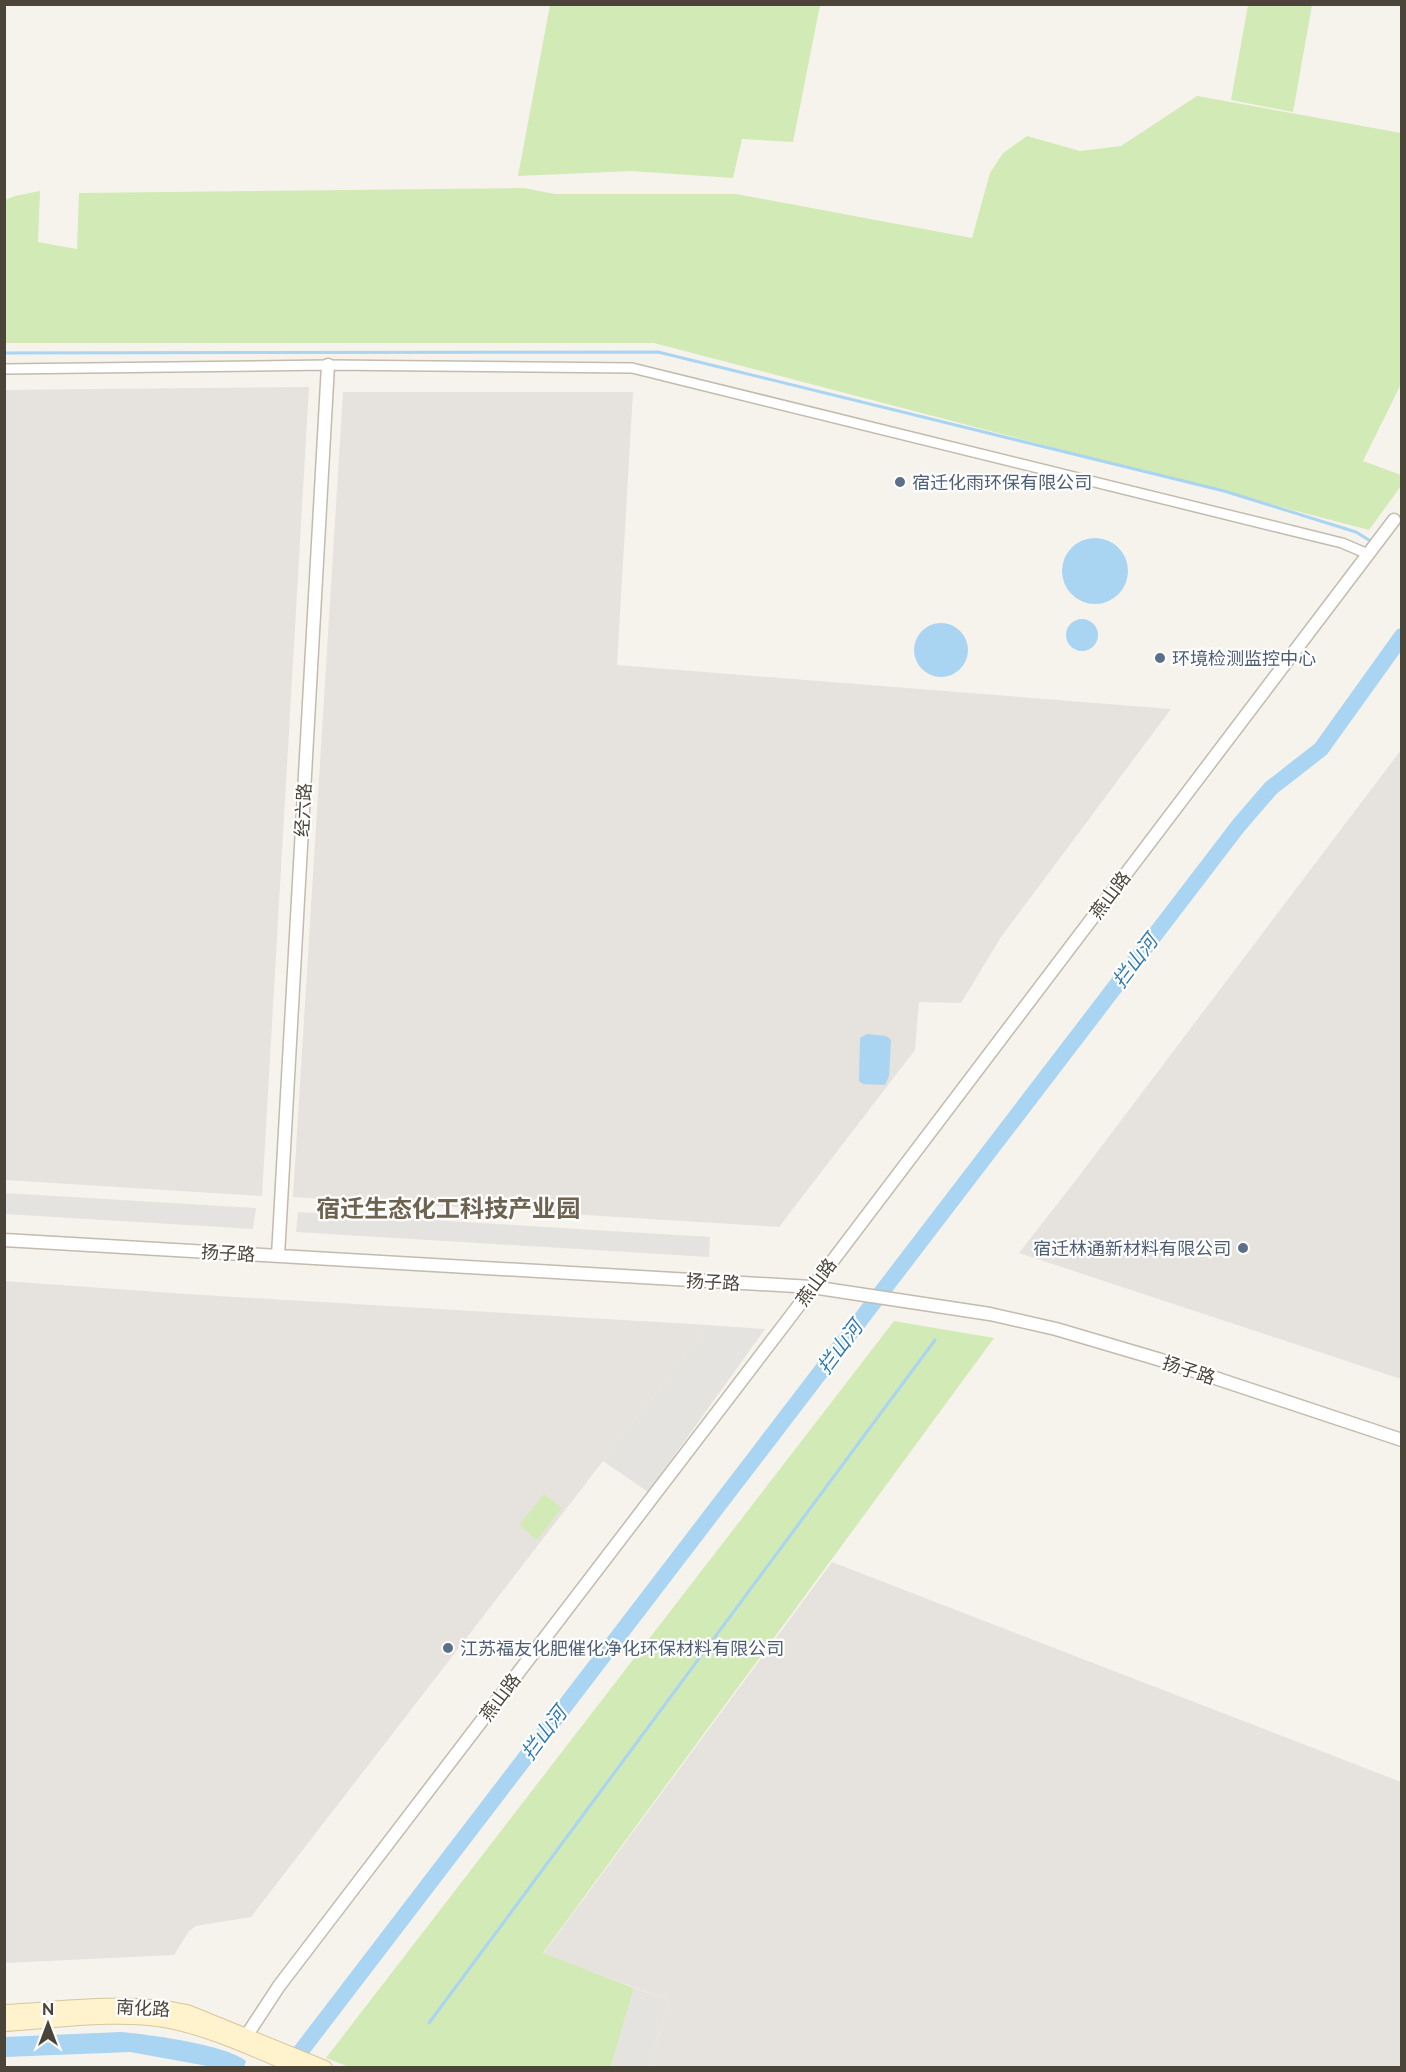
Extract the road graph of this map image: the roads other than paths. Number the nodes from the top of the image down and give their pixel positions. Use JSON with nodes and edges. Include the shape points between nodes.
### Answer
{"nodes":[{"id":1,"x":328,"y":364,"type":"junction"},
{"id":2,"x":4,"y":369,"type":"edge"},
{"id":3,"x":1394,"y":520,"type":"dead end"},
{"id":4,"x":1373,"y":548,"type":"junction"},
{"id":5,"x":4,"y":1240,"type":"edge"},
{"id":6,"x":278,"y":1256,"type":"junction"},
{"id":7,"x":812,"y":1287,"type":"junction"},
{"id":8,"x":1401,"y":1440,"type":"edge"},
{"id":9,"x":4,"y":2012,"type":"edge"},
{"id":10,"x":4,"y":2024,"type":"edge"},
{"id":11,"x":243,"y":2040,"type":"junction"},
{"id":12,"x":272,"y":2051,"type":"junction"},
{"id":13,"x":298,"y":2067,"type":"edge"},
{"id":14,"x":324,"y":2067,"type":"edge"}],
"edges":[{"from":1,"to":2,"type":"street"},
{"from":1,"to":4,"type":"street","via":[[632,368]]},
{"from":1,"to":6,"type":"street","name":"经六路"},
{"from":3,"to":4,"type":"street","name":"燕山路"},
{"from":4,"to":7,"type":"street","name":"燕山路"},
{"from":5,"to":6,"type":"street","name":"扬子路"},
{"from":6,"to":7,"type":"street","name":"扬子路"},
{"from":7,"to":8,"type":"street","name":"扬子路","via":[[990,1314],[1056,1329]]},
{"from":7,"to":11,"type":"street","name":"燕山路","via":[[269,1999]]},
{"from":9,"to":11,"type":"main road","name":"南化路","via":[[142,2005],[187,2012]]},
{"from":10,"to":11,"type":"main road","name":"南化路","via":[[142,2017]]},
{"from":11,"to":12,"type":"main road","name":"南化路"},
{"from":12,"to":13,"type":"main road"},
{"from":12,"to":14,"type":"main road"}]}
